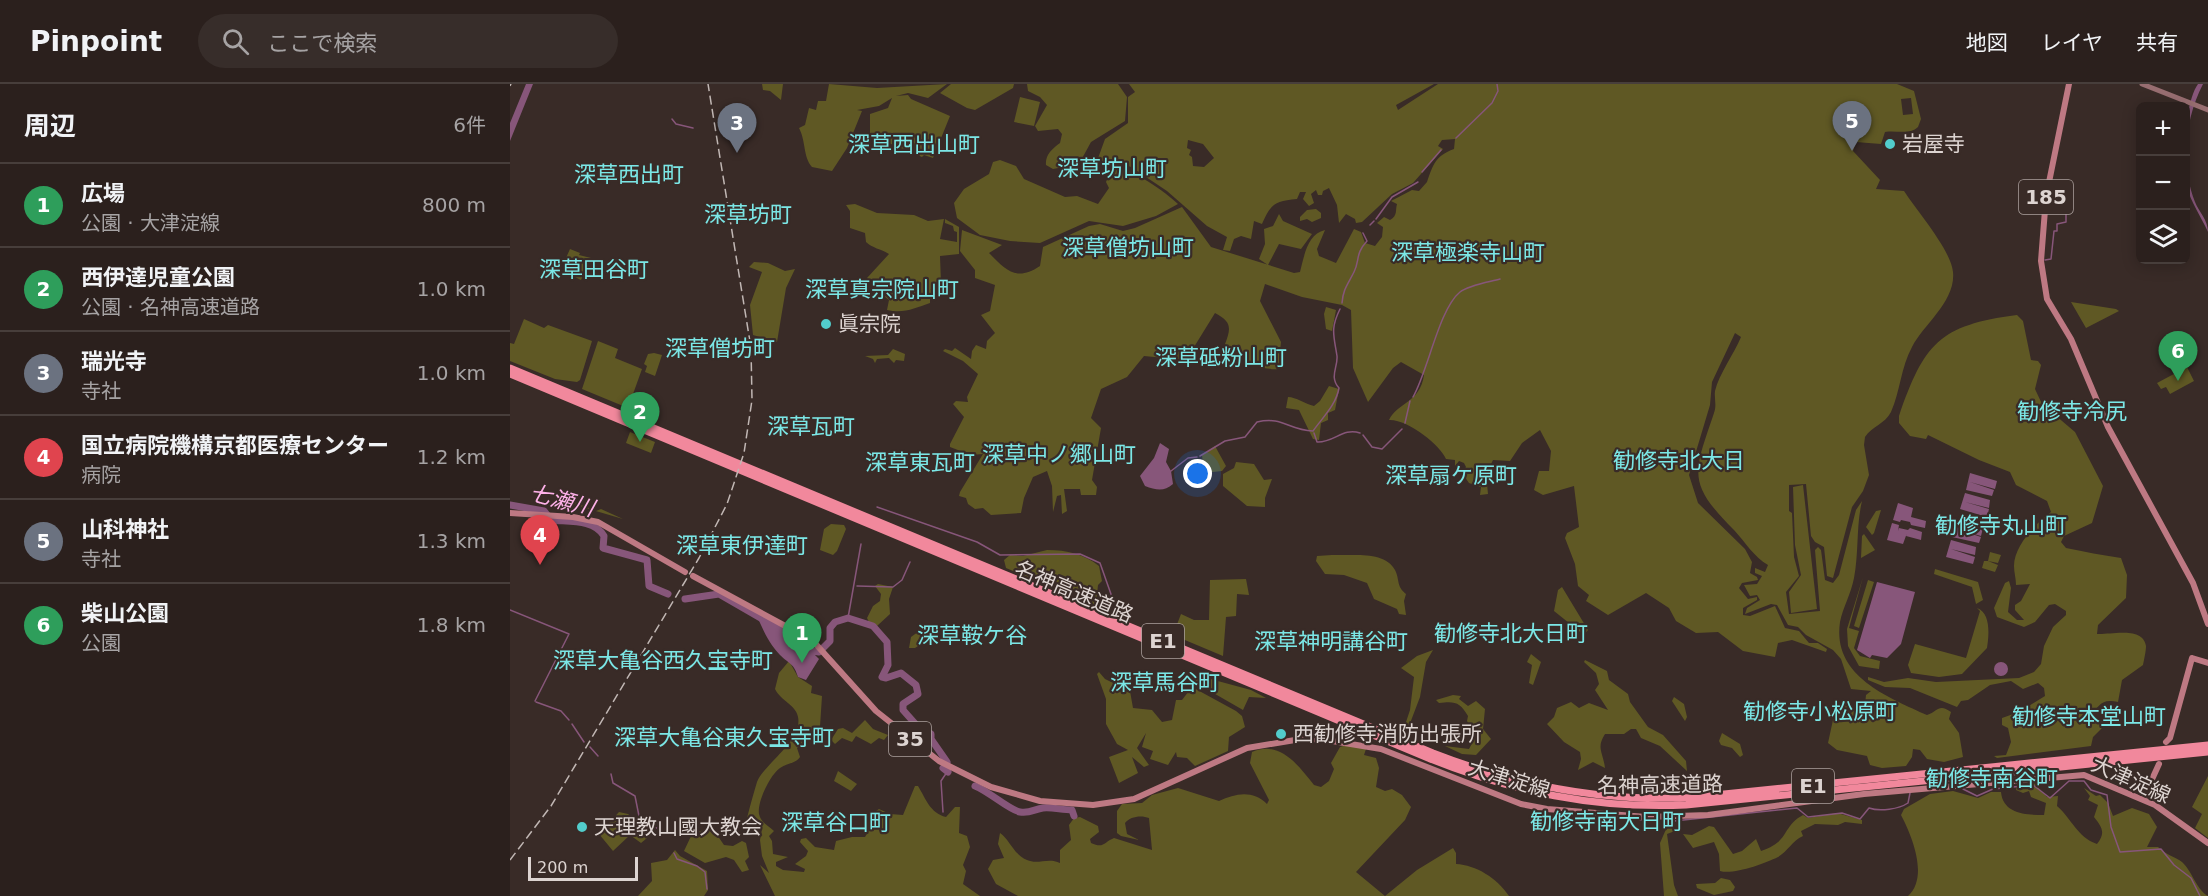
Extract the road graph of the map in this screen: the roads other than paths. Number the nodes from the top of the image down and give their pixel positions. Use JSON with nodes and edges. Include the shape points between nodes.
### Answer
{"nodes":[{"id":1,"x":2068,"y":84,"type":"edge"},
{"id":2,"x":2142,"y":84,"type":"edge"},
{"id":3,"x":2208,"y":110,"type":"edge"},
{"id":4,"x":510,"y":368,"type":"edge"},
{"id":5,"x":510,"y":374,"type":"edge"},
{"id":6,"x":763,"y":477,"type":"junction"},
{"id":7,"x":510,"y":513,"type":"edge"},
{"id":8,"x":685,"y":572,"type":"dead end"},
{"id":9,"x":693,"y":576,"type":"dead end"},
{"id":10,"x":2208,"y":624,"type":"edge"},
{"id":11,"x":2208,"y":663,"type":"edge"},
{"id":12,"x":2166,"y":742,"type":"dead end"},
{"id":13,"x":2202,"y":749,"type":"edge"},
{"id":14,"x":2159,"y":764,"type":"dead end"},
{"id":15,"x":2143,"y":799,"type":"junction"},
{"id":16,"x":2208,"y":843,"type":"edge"}],
"edges":[{"from":1,"to":10,"type":"main road","number":"185","via":[[2046,197],[2041,261],[2047,299],[2071,339],[2108,427],[2193,583]]},
{"from":2,"to":3,"type":"main road"},
{"from":4,"to":6,"type":"highway","name":"名神高速道路","number":"E1"},
{"from":5,"to":6,"type":"highway","name":"名神高速道路","number":"E1"},
{"from":6,"to":13,"type":"highway","name":"名神高速道路","number":"E1","via":[[1435,761],[1499,784],[1559,798],[1629,806],[1686,805]]},
{"from":7,"to":8,"type":"main road","via":[[598,522]]},
{"from":9,"to":15,"type":"main road","name":"大津淀線","number":"35","via":[[787,626],[822,650],[876,711],[939,761],[991,787],[1043,801],[1093,805],[1134,799],[1247,748],[1320,739],[1381,749],[1521,804],[1606,814],[1708,815],[1864,794],[2076,775]]},
{"from":11,"to":12,"type":"main road","via":[[2192,658]]},
{"from":14,"to":15,"type":"main road"},
{"from":15,"to":16,"type":"main road","name":"大津淀線","number":"35"}]}
